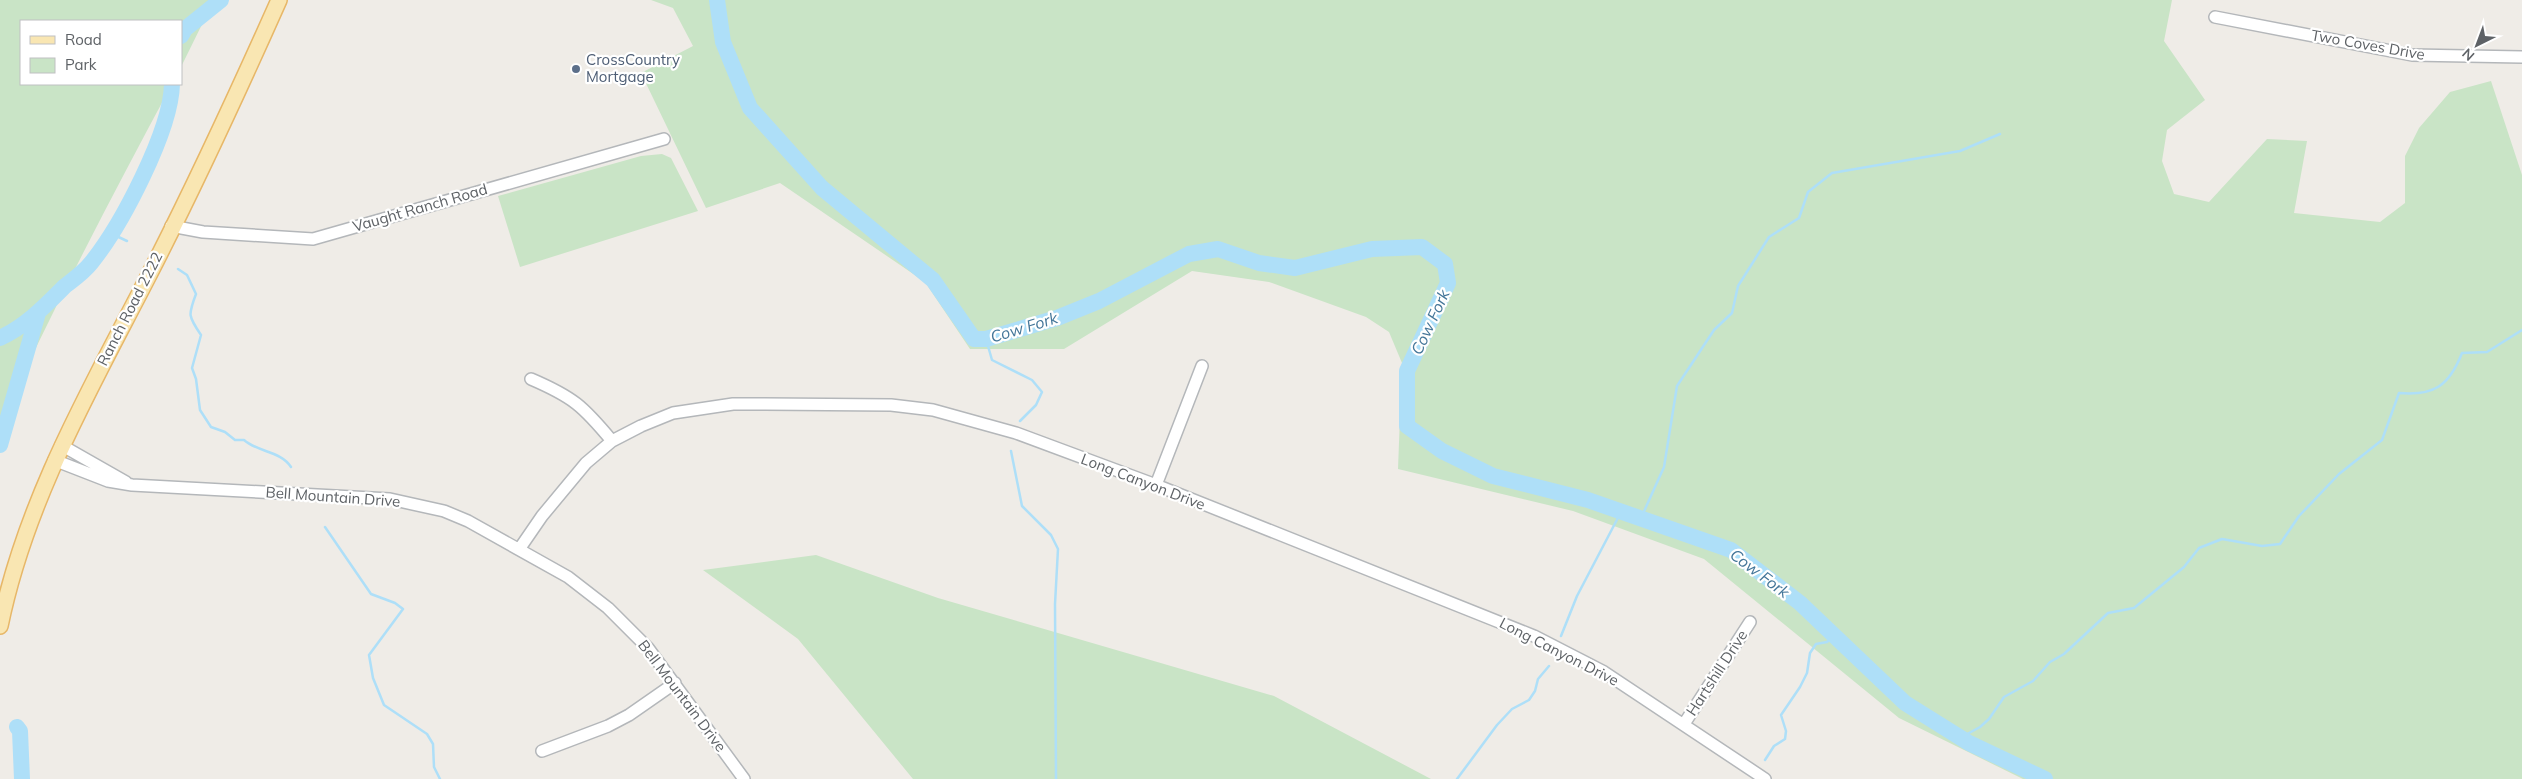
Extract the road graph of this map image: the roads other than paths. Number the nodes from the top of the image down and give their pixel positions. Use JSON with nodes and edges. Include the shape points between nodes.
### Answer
{"nodes":[{"id":1,"x":279,"y":0,"type":"edge"},
{"id":2,"x":2216,"y":17,"type":"dead end"},
{"id":3,"x":2522,"y":57,"type":"edge"},
{"id":4,"x":664,"y":139,"type":"dead end"},
{"id":5,"x":171,"y":226,"type":"junction"},
{"id":6,"x":1202,"y":366,"type":"dead end"},
{"id":7,"x":531,"y":379,"type":"dead end"},
{"id":8,"x":612,"y":441,"type":"junction"},
{"id":9,"x":62,"y":445,"type":"junction"},
{"id":10,"x":54,"y":460,"type":"junction"},
{"id":11,"x":132,"y":486,"type":"junction"},
{"id":12,"x":1156,"y":486,"type":"junction"},
{"id":13,"x":520,"y":548,"type":"junction"},
{"id":14,"x":1750,"y":622,"type":"dead end"},
{"id":15,"x":0,"y":626,"type":"edge"},
{"id":16,"x":675,"y":683,"type":"junction"},
{"id":17,"x":1684,"y":724,"type":"junction"},
{"id":18,"x":542,"y":751,"type":"dead end"},
{"id":19,"x":744,"y":779,"type":"edge"},
{"id":20,"x":1764,"y":779,"type":"edge"}],
"edges":[{"from":1,"to":5,"type":"main road","name":"Ranch Road 2222","via":[[223,123]]},
{"from":2,"to":3,"type":"street","name":"Two Coves Drive","via":[[2412,55]]},
{"from":4,"to":5,"type":"street","name":"Vaught Ranch Road","via":[[313,239],[202,232]]},
{"from":5,"to":9,"type":"main road","name":"Ranch Road 2222"},
{"from":6,"to":12,"type":"street"},
{"from":7,"to":8,"type":"street","via":[[573,399]]},
{"from":8,"to":12,"type":"street","name":"Long Canyon Drive","via":[[673,413],[702,408],[765,404],[891,405],[968,418]]},
{"from":8,"to":13,"type":"street","name":"Long Canyon Drive","via":[[567,485]]},
{"from":9,"to":10,"type":"main road","name":"Ranch Road 2222"},
{"from":9,"to":11,"type":"street"},
{"from":10,"to":11,"type":"street","name":"Bell Mountain Drive","via":[[108,481]]},
{"from":10,"to":15,"type":"main road","name":"Ranch Road 2222","via":[[13,572]]},
{"from":11,"to":13,"type":"street","name":"Bell Mountain Drive","via":[[390,499],[444,511]]},
{"from":12,"to":17,"type":"street","name":"Long Canyon Drive","via":[[1534,636],[1604,672]]},
{"from":13,"to":16,"type":"street","name":"Bell Mountain Drive","via":[[568,577],[608,608],[648,648]]},
{"from":14,"to":17,"type":"street","name":"Hartshill Drive"},
{"from":16,"to":18,"type":"street","via":[[608,726]]},
{"from":16,"to":19,"type":"street","name":"Bell Mountain Drive"},
{"from":17,"to":20,"type":"street","name":"Long Canyon Drive"}]}
